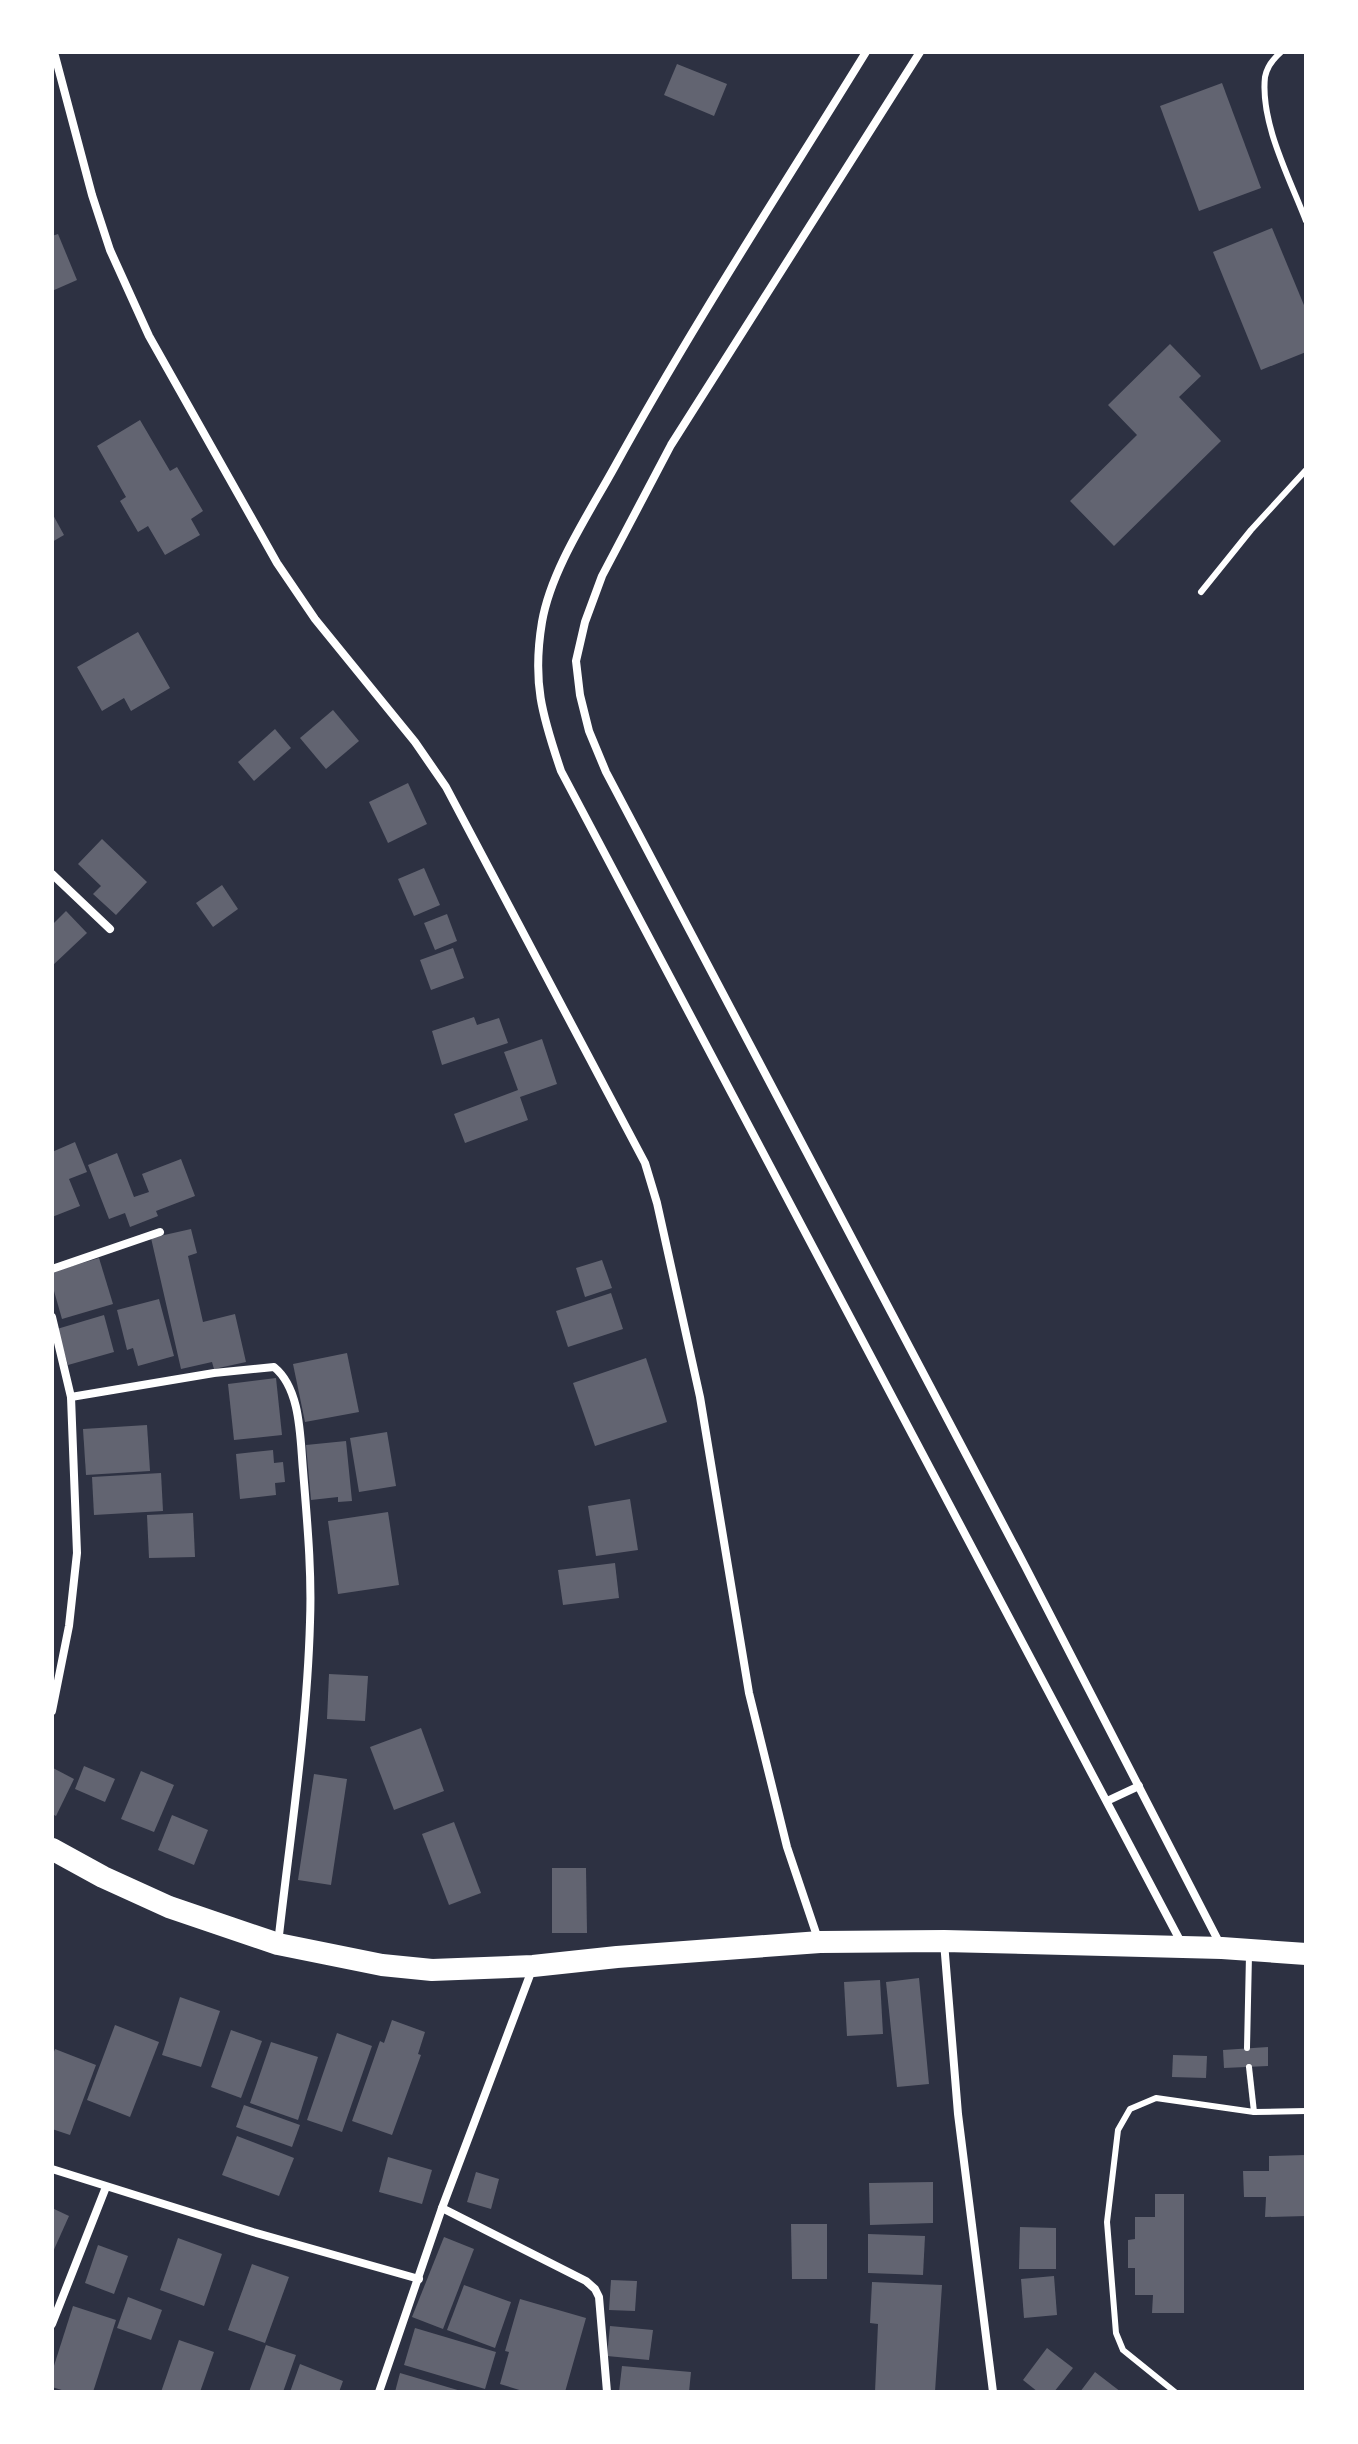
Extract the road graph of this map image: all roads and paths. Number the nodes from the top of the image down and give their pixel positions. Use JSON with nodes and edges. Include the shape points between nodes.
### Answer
{"nodes":[{"id":1,"x":54,"y":52,"type":"edge"},
{"id":2,"x":866,"y":52,"type":"edge"},
{"id":3,"x":920,"y":52,"type":"edge"},
{"id":4,"x":1281,"y":52,"type":"edge"},
{"id":5,"x":1306,"y":221,"type":"edge"},
{"id":6,"x":1306,"y":470,"type":"edge"},
{"id":7,"x":1201,"y":592,"type":"dead end"},
{"id":8,"x":52,"y":874,"type":"edge"},
{"id":9,"x":110,"y":929,"type":"dead end"},
{"id":10,"x":160,"y":1232,"type":"dead end"},
{"id":11,"x":52,"y":1269,"type":"edge"},
{"id":12,"x":52,"y":1317,"type":"edge"},
{"id":13,"x":71,"y":1397,"type":"junction"},
{"id":14,"x":52,"y":1711,"type":"edge"},
{"id":15,"x":1139,"y":1786,"type":"junction"},
{"id":16,"x":1107,"y":1801,"type":"junction"},
{"id":17,"x":52,"y":1849,"type":"edge"},
{"id":18,"x":944,"y":1941,"type":"junction"},
{"id":19,"x":820,"y":1942,"type":"junction"},
{"id":20,"x":278,"y":1944,"type":"junction"},
{"id":21,"x":1184,"y":1947,"type":"junction"},
{"id":22,"x":1222,"y":1948,"type":"junction"},
{"id":23,"x":1249,"y":1951,"type":"junction"},
{"id":24,"x":1306,"y":1954,"type":"edge"},
{"id":25,"x":533,"y":1966,"type":"junction"},
{"id":26,"x":1247,"y":2048,"type":"dead end"},
{"id":27,"x":1249,"y":2067,"type":"dead end"},
{"id":28,"x":1306,"y":2111,"type":"edge"},
{"id":29,"x":1254,"y":2112,"type":"junction"},
{"id":30,"x":52,"y":2169,"type":"edge"},
{"id":31,"x":106,"y":2187,"type":"junction"},
{"id":32,"x":442,"y":2208,"type":"junction"},
{"id":33,"x":419,"y":2279,"type":"junction"},
{"id":34,"x":52,"y":2324,"type":"edge"},
{"id":35,"x":379,"y":2392,"type":"edge"},
{"id":36,"x":607,"y":2392,"type":"edge"},
{"id":37,"x":993,"y":2392,"type":"edge"},
{"id":38,"x":1175,"y":2392,"type":"edge"}],
"edges":[{"from":1,"to":19,"type":"street","via":[[96,209],[149,336],[277,563],[446,787],[645,1163],[700,1397],[749,1693],[787,1847]]},
{"from":2,"to":16,"type":"street","via":[[656,393],[563,561],[541,630],[542,717],[561,771]]},
{"from":3,"to":15,"type":"street","via":[[671,445],[602,576],[585,622],[576,661],[580,695],[606,772]]},
{"from":4,"to":5,"type":"lane","via":[[1270,61],[1265,77],[1267,104],[1274,140]]},
{"from":6,"to":7,"type":"lane"},
{"from":8,"to":9,"type":"street"},
{"from":10,"to":11,"type":"street"},
{"from":12,"to":13,"type":"street"},
{"from":13,"to":14,"type":"street","via":[[77,1553]]},
{"from":13,"to":20,"type":"street","via":[[274,1367],[293,1399],[308,1524],[310,1620]]},
{"from":15,"to":16,"type":"street"},
{"from":15,"to":22,"type":"street"},
{"from":16,"to":21,"type":"street"},
{"from":17,"to":20,"type":"highway","via":[[169,1907]]},
{"from":18,"to":19,"type":"highway"},
{"from":18,"to":21,"type":"highway"},
{"from":18,"to":37,"type":"street","via":[[958,2114]]},
{"from":19,"to":25,"type":"highway"},
{"from":20,"to":25,"type":"highway","via":[[432,1970]]},
{"from":21,"to":22,"type":"highway"},
{"from":22,"to":23,"type":"highway"},
{"from":23,"to":24,"type":"highway"},
{"from":23,"to":26,"type":"lane"},
{"from":25,"to":32,"type":"street"},
{"from":27,"to":29,"type":"lane"},
{"from":28,"to":29,"type":"lane"},
{"from":29,"to":38,"type":"lane","via":[[1156,2098],[1130,2109],[1118,2130],[1107,2222],[1116,2333],[1123,2350]]},
{"from":30,"to":31,"type":"street"},
{"from":31,"to":33,"type":"street"},
{"from":31,"to":34,"type":"street"},
{"from":32,"to":33,"type":"street"},
{"from":32,"to":36,"type":"street","via":[[595,2289]]},
{"from":33,"to":35,"type":"street"}]}
